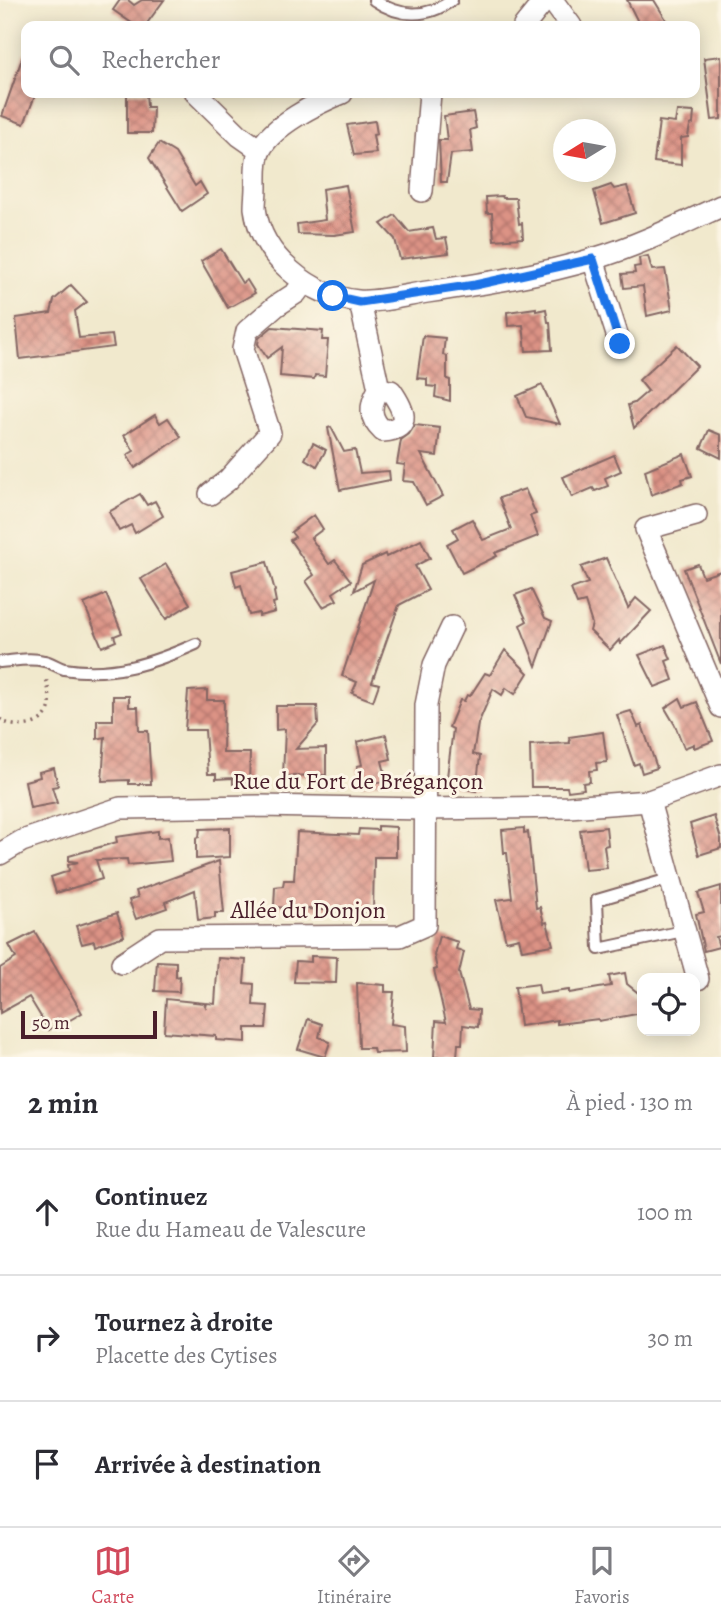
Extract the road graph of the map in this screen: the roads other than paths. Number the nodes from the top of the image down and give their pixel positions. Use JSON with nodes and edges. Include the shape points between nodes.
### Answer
{"nodes":[{"id":1,"x":373,"y":0,"type":"edge"},
{"id":2,"x":452,"y":0,"type":"edge"},
{"id":3,"x":545,"y":0,"type":"edge"},
{"id":4,"x":552,"y":0,"type":"edge"},
{"id":5,"x":528,"y":21,"type":"edge"},
{"id":6,"x":567,"y":21,"type":"edge"},
{"id":7,"x":201,"y":98,"type":"edge"},
{"id":8,"x":329,"y":98,"type":"edge"},
{"id":9,"x":430,"y":98,"type":"edge"},
{"id":10,"x":260,"y":150,"type":"junction"},
{"id":11,"x":422,"y":191,"type":"dead end"},
{"id":12,"x":721,"y":205,"type":"edge"},
{"id":13,"x":593,"y":259,"type":"junction"},
{"id":14,"x":304,"y":282,"type":"junction"},
{"id":15,"x":360,"y":302,"type":"junction"},
{"id":16,"x":620,"y":344,"type":"dead end"},
{"id":17,"x":379,"y":389,"type":"dead end"},
{"id":18,"x":210,"y":494,"type":"dead end"},
{"id":19,"x":696,"y":515,"type":"dead end"},
{"id":20,"x":452,"y":627,"type":"dead end"},
{"id":21,"x":196,"y":644,"type":"dead end"},
{"id":22,"x":0,"y":662,"type":"edge"},
{"id":23,"x":721,"y":707,"type":"edge"},
{"id":24,"x":721,"y":775,"type":"edge"},
{"id":25,"x":649,"y":801,"type":"junction"},
{"id":26,"x":425,"y":809,"type":"junction"},
{"id":27,"x":0,"y":854,"type":"edge"},
{"id":28,"x":669,"y":879,"type":"junction"},
{"id":29,"x":683,"y":931,"type":"junction"},
{"id":30,"x":122,"y":963,"type":"dead end"},
{"id":31,"x":696,"y":973,"type":"edge"}],
"edges":[{"from":1,"to":2,"type":"lane","via":[[407,14],[439,10]]},
{"from":3,"to":5,"type":"street"},
{"from":4,"to":6,"type":"street"},
{"from":7,"to":10,"type":"street"},
{"from":8,"to":10,"type":"street","via":[[278,130]]},
{"from":9,"to":11,"type":"street"},
{"from":10,"to":14,"type":"street","via":[[255,209],[269,247]]},
{"from":12,"to":13,"type":"street"},
{"from":13,"to":15,"type":"street","via":[[475,285]]},
{"from":13,"to":16,"type":"street"},
{"from":14,"to":15,"type":"street"},
{"from":14,"to":18,"type":"street","via":[[247,331],[243,349],[270,433]]},
{"from":15,"to":17,"type":"street"},
{"from":19,"to":23,"type":"street","via":[[646,529]]},
{"from":20,"to":26,"type":"street","via":[[434,665],[426,705]]},
{"from":21,"to":22,"type":"lane","via":[[154,663],[118,670],[62,668],[44,661]]},
{"from":24,"to":25,"type":"street","name":"Rue du Fort de Brégançon"},
{"from":25,"to":26,"type":"street","name":"Rue du Fort de Brégançon"},
{"from":25,"to":28,"type":"street"},
{"from":26,"to":27,"type":"street","name":"Rue du Fort de Brégançon","via":[[120,808],[22,841]]},
{"from":26,"to":30,"type":"street","name":"Allée du Donjon","via":[[425,925],[400,936],[160,938]]},
{"from":28,"to":29,"type":"street"},
{"from":28,"to":29,"type":"lane","via":[[597,900],[598,949]]},
{"from":29,"to":31,"type":"street"}]}
